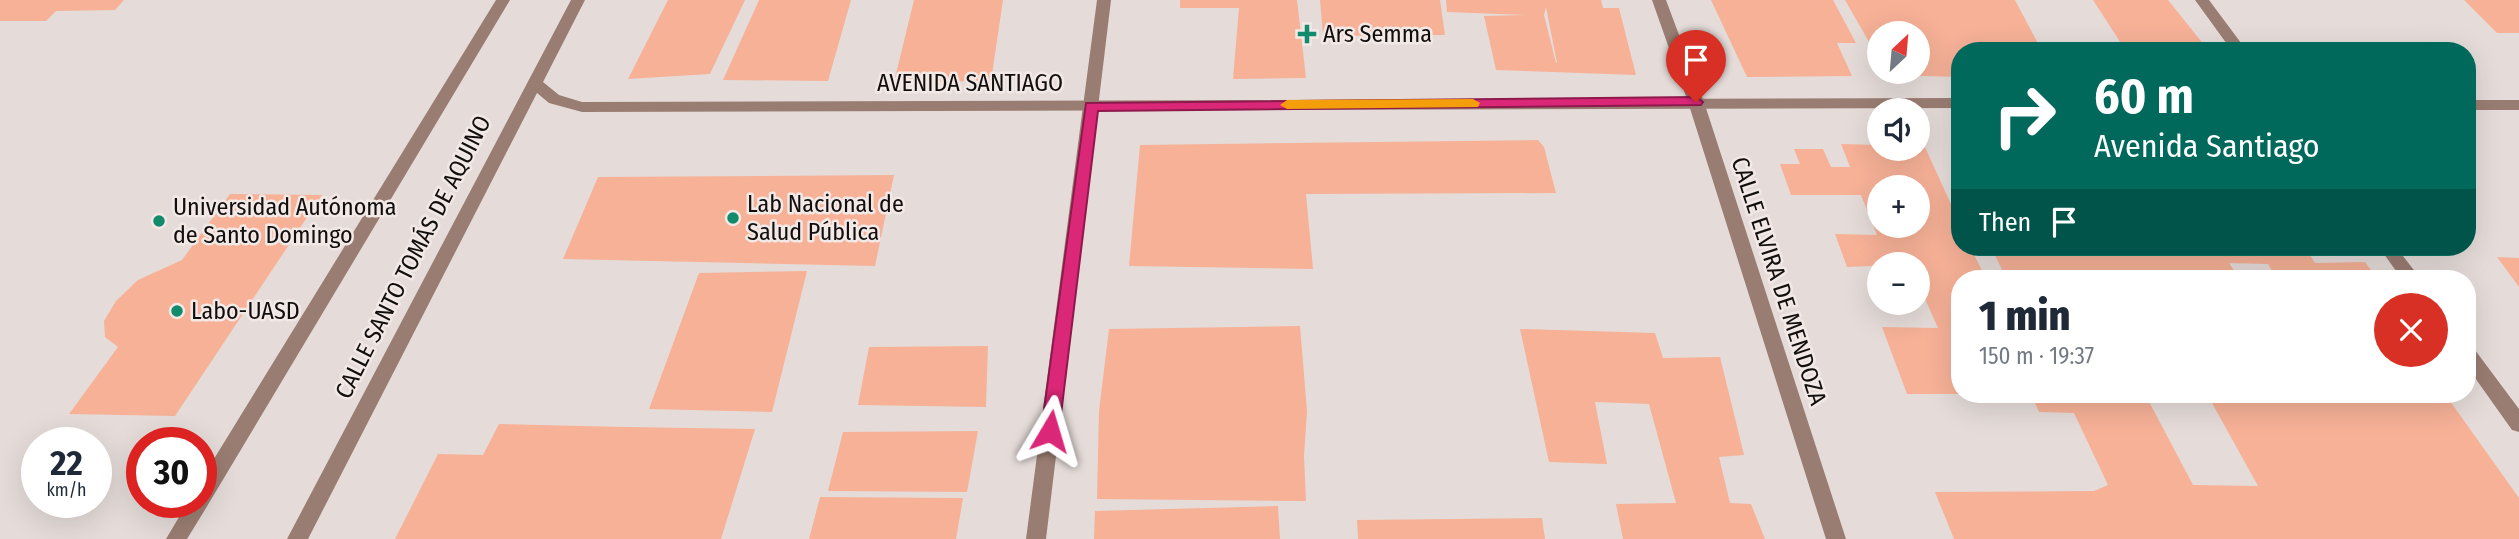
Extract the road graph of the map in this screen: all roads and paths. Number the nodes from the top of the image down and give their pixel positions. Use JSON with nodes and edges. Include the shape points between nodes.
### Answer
{"nodes":[{"id":1,"x":503,"y":0,"type":"edge"},
{"id":2,"x":578,"y":0,"type":"edge"},
{"id":3,"x":1104,"y":0,"type":"edge"},
{"id":4,"x":1659,"y":0,"type":"edge"},
{"id":5,"x":2202,"y":0,"type":"edge"},
{"id":6,"x":2233,"y":42,"type":"edge"},
{"id":7,"x":534,"y":82,"type":"junction"},
{"id":8,"x":1696,"y":102,"type":"junction"},
{"id":9,"x":1951,"y":103,"type":"edge"},
{"id":10,"x":2476,"y":105,"type":"edge"},
{"id":11,"x":2519,"y":105,"type":"edge"},
{"id":12,"x":1091,"y":106,"type":"junction"},
{"id":13,"x":2476,"y":366,"type":"edge"},
{"id":14,"x":2519,"y":424,"type":"edge"},
{"id":15,"x":217,"y":472,"type":"edge"},
{"id":16,"x":188,"y":518,"type":"edge"},
{"id":17,"x":176,"y":539,"type":"edge"},
{"id":18,"x":297,"y":539,"type":"edge"},
{"id":19,"x":1036,"y":539,"type":"edge"},
{"id":20,"x":1836,"y":539,"type":"edge"}],
"edges":[{"from":1,"to":15,"type":"street","name":"CALLE SANTO TOMÁS DE AQUINO"},
{"from":2,"to":7,"type":"street","name":"CALLE SANTO TOMÁS DE AQUINO"},
{"from":3,"to":12,"type":"street"},
{"from":4,"to":8,"type":"street","name":"CALLE ELVIRA DE MENDOZA"},
{"from":5,"to":6,"type":"street"},
{"from":7,"to":12,"type":"street","name":"AVENIDA SANTIAGO","via":[[554,99],[582,107]]},
{"from":7,"to":18,"type":"street","name":"CALLE SANTO TOMÁS DE AQUINO"},
{"from":8,"to":9,"type":"street","name":"AVENIDA SANTIAGO"},
{"from":8,"to":12,"type":"street","name":"AVENIDA SANTIAGO"},
{"from":8,"to":20,"type":"street","name":"CALLE ELVIRA DE MENDOZA"},
{"from":10,"to":11,"type":"street"},
{"from":12,"to":19,"type":"street"},
{"from":13,"to":14,"type":"street"},
{"from":16,"to":17,"type":"street"}]}
